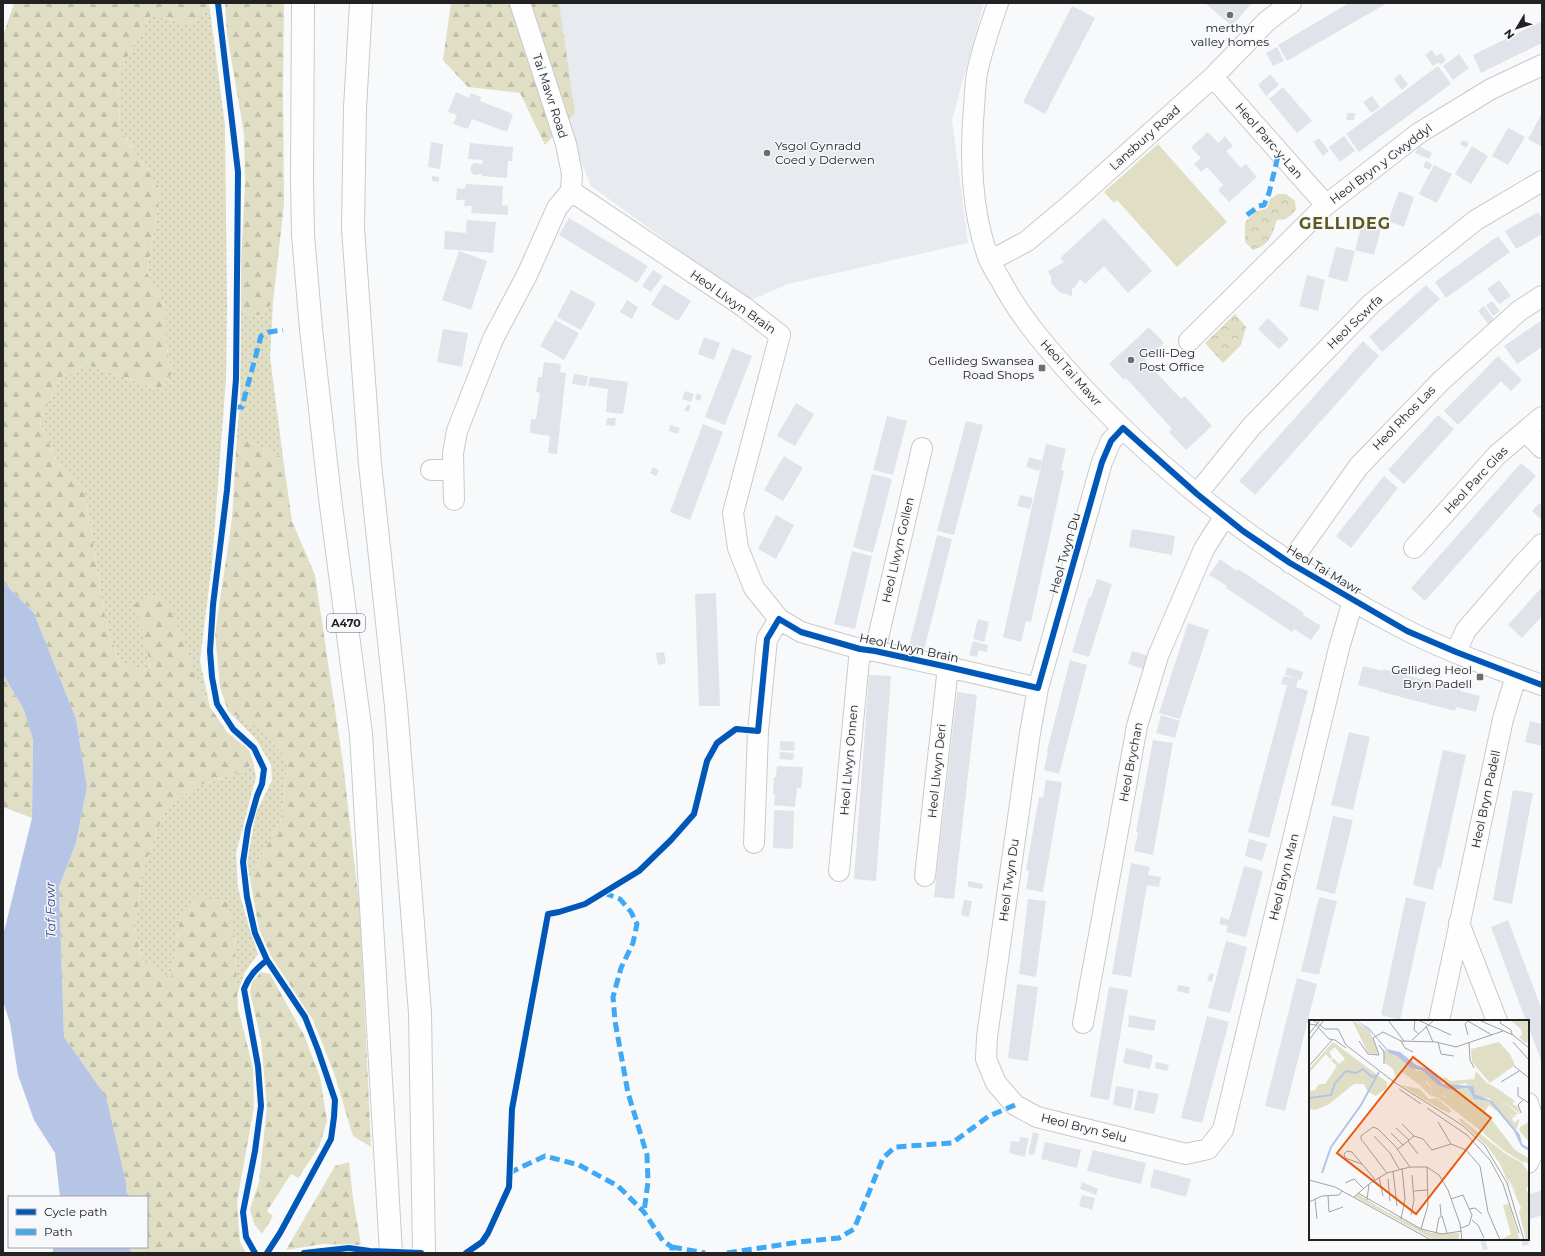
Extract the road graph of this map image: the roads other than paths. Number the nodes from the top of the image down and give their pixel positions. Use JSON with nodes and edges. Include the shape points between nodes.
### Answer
{"nodes":[{"id":1,"x":303,"y":3,"type":"edge"},
{"id":2,"x":362,"y":3,"type":"edge"},
{"id":3,"x":520,"y":3,"type":"edge"},
{"id":4,"x":998,"y":3,"type":"edge"},
{"id":5,"x":1291,"y":3,"type":"edge"},
{"id":6,"x":1542,"y":65,"type":"edge"},
{"id":7,"x":1213,"y":77,"type":"junction"},
{"id":8,"x":1542,"y":182,"type":"edge"},
{"id":9,"x":570,"y":191,"type":"junction"},
{"id":10,"x":1326,"y":206,"type":"junction"},
{"id":11,"x":989,"y":259,"type":"junction"},
{"id":12,"x":1542,"y":296,"type":"edge"},
{"id":13,"x":1189,"y":342,"type":"dead end"},
{"id":14,"x":1542,"y":417,"type":"edge"},
{"id":15,"x":1123,"y":428,"type":"junction"},
{"id":16,"x":1525,"y":431,"type":"junction"},
{"id":17,"x":922,"y":448,"type":"dead end"},
{"id":18,"x":1542,"y":448,"type":"edge"},
{"id":19,"x":431,"y":470,"type":"dead end"},
{"id":20,"x":453,"y":470,"type":"junction"},
{"id":21,"x":1196,"y":494,"type":"junction"},
{"id":22,"x":454,"y":500,"type":"dead end"},
{"id":23,"x":1225,"y":516,"type":"junction"},
{"id":24,"x":1542,"y":544,"type":"edge"},
{"id":25,"x":1414,"y":548,"type":"dead end"},
{"id":26,"x":1290,"y":563,"type":"junction"},
{"id":27,"x":1356,"y":602,"type":"junction"},
{"id":28,"x":779,"y":620,"type":"junction"},
{"id":29,"x":867,"y":650,"type":"junction"},
{"id":30,"x":1456,"y":652,"type":"junction"},
{"id":31,"x":948,"y":667,"type":"junction"},
{"id":32,"x":1518,"y":676,"type":"junction"},
{"id":33,"x":1542,"y":685,"type":"edge"},
{"id":34,"x":1038,"y":688,"type":"junction"},
{"id":35,"x":754,"y":843,"type":"dead end"},
{"id":36,"x":839,"y":871,"type":"dead end"},
{"id":37,"x":925,"y":876,"type":"dead end"},
{"id":38,"x":1459,"y":923,"type":"junction"},
{"id":39,"x":1439,"y":1020,"type":"edge"},
{"id":40,"x":1497,"y":1020,"type":"edge"},
{"id":41,"x":1083,"y":1023,"type":"dead end"},
{"id":42,"x":986,"y":1059,"type":"joint"},
{"id":43,"x":1529,"y":1107,"type":"edge"},
{"id":44,"x":1208,"y":1149,"type":"joint"},
{"id":45,"x":1529,"y":1160,"type":"edge"},
{"id":46,"x":391,"y":1248,"type":"edge"},
{"id":47,"x":424,"y":1248,"type":"edge"}],
"edges":[{"from":1,"to":46,"type":"highway","number":"A470","via":[[303,234],[328,482],[361,734]]},
{"from":2,"to":47,"type":"highway","via":[[355,108],[353,228],[370,464],[396,706],[420,1013]]},
{"from":3,"to":9,"type":"street","name":"Tai Mawr Road","via":[[566,144],[572,174]]},
{"from":4,"to":11,"type":"street","name":"Heol Tai Mawr","via":[[977,76],[972,142],[972,182]]},
{"from":5,"to":7,"type":"street","name":"Lansbury Road","via":[[1267,21]]},
{"from":6,"to":10,"type":"street","name":"Heol Bryn y Gwyddyl","via":[[1491,89],[1419,133]]},
{"from":7,"to":10,"type":"street","name":"Heol Parc-y-Lan"},
{"from":7,"to":11,"type":"street","name":"Lansbury Road","via":[[1027,240]]},
{"from":8,"to":21,"type":"street","name":"Heol Scwrfa","via":[[1476,220],[1372,303],[1251,427]]},
{"from":9,"to":20,"type":"street","via":[[557,208],[527,275],[493,340],[457,431]]},
{"from":9,"to":28,"type":"street","name":"Heol Llwyn Brain","via":[[780,335],[732,513],[738,548],[754,588]]},
{"from":10,"to":13,"type":"street","name":"Heol Bryn y Gwyddyl"},
{"from":11,"to":15,"type":"street","name":"Heol Tai Mawr","via":[[1012,302],[1040,339]]},
{"from":12,"to":26,"type":"street","name":"Heol Rhos Las","via":[[1519,311],[1441,381],[1359,466]]},
{"from":14,"to":16,"type":"street","name":"Heol Parc Glas"},
{"from":15,"to":21,"type":"street","name":"Heol Tai Mawr"},
{"from":15,"to":34,"type":"street","name":"Heol Twyn Du","via":[[1111,441],[1102,462]]},
{"from":16,"to":18,"type":"street"},
{"from":16,"to":25,"type":"street","name":"Heol Parc Glas","via":[[1497,455]]},
{"from":17,"to":29,"type":"street","name":"Heol Llwyn Gollen"},
{"from":19,"to":20,"type":"street"},
{"from":20,"to":22,"type":"street"},
{"from":21,"to":23,"type":"street","name":"Heol Tai Mawr"},
{"from":23,"to":26,"type":"street","name":"Heol Tai Mawr"},
{"from":23,"to":41,"type":"street","name":"Heol Brychan","via":[[1204,549],[1158,656],[1137,726]]},
{"from":24,"to":30,"type":"street","via":[[1466,630]]},
{"from":26,"to":27,"type":"street","name":"Heol Tai Mawr"},
{"from":27,"to":30,"type":"street","name":"Heol Tai Mawr","via":[[1407,631]]},
{"from":27,"to":44,"type":"street","name":"Heol Bryn Man","via":[[1350,611],[1339,648],[1223,1130]]},
{"from":28,"to":29,"type":"street","name":"Heol Llwyn Brain","via":[[801,632]]},
{"from":28,"to":35,"type":"street","via":[[767,639],[758,731]]},
{"from":29,"to":31,"type":"street","name":"Heol Llwyn Brain"},
{"from":29,"to":36,"type":"street","name":"Heol Llwyn Onnen"},
{"from":30,"to":32,"type":"street","name":"Heol Tai Mawr"},
{"from":31,"to":34,"type":"street","name":"Heol Llwyn Brain"},
{"from":31,"to":37,"type":"street","name":"Heol Llwyn Deri"},
{"from":32,"to":33,"type":"street","name":"Heol Tai Mawr"},
{"from":32,"to":38,"type":"street","name":"Heol Bryn Padell","via":[[1503,719]]},
{"from":34,"to":42,"type":"street","name":"Heol Twyn Du","via":[[987,1037]]},
{"from":38,"to":39,"type":"street","name":"Heol Bryn Padell"},
{"from":38,"to":40,"type":"street"},
{"from":42,"to":44,"type":"street","name":"Heol Bryn Selu","via":[[996,1083],[1015,1104],[1037,1117],[1186,1154]]},
{"from":43,"to":45,"type":"street","via":[[1536,1135]]}]}
